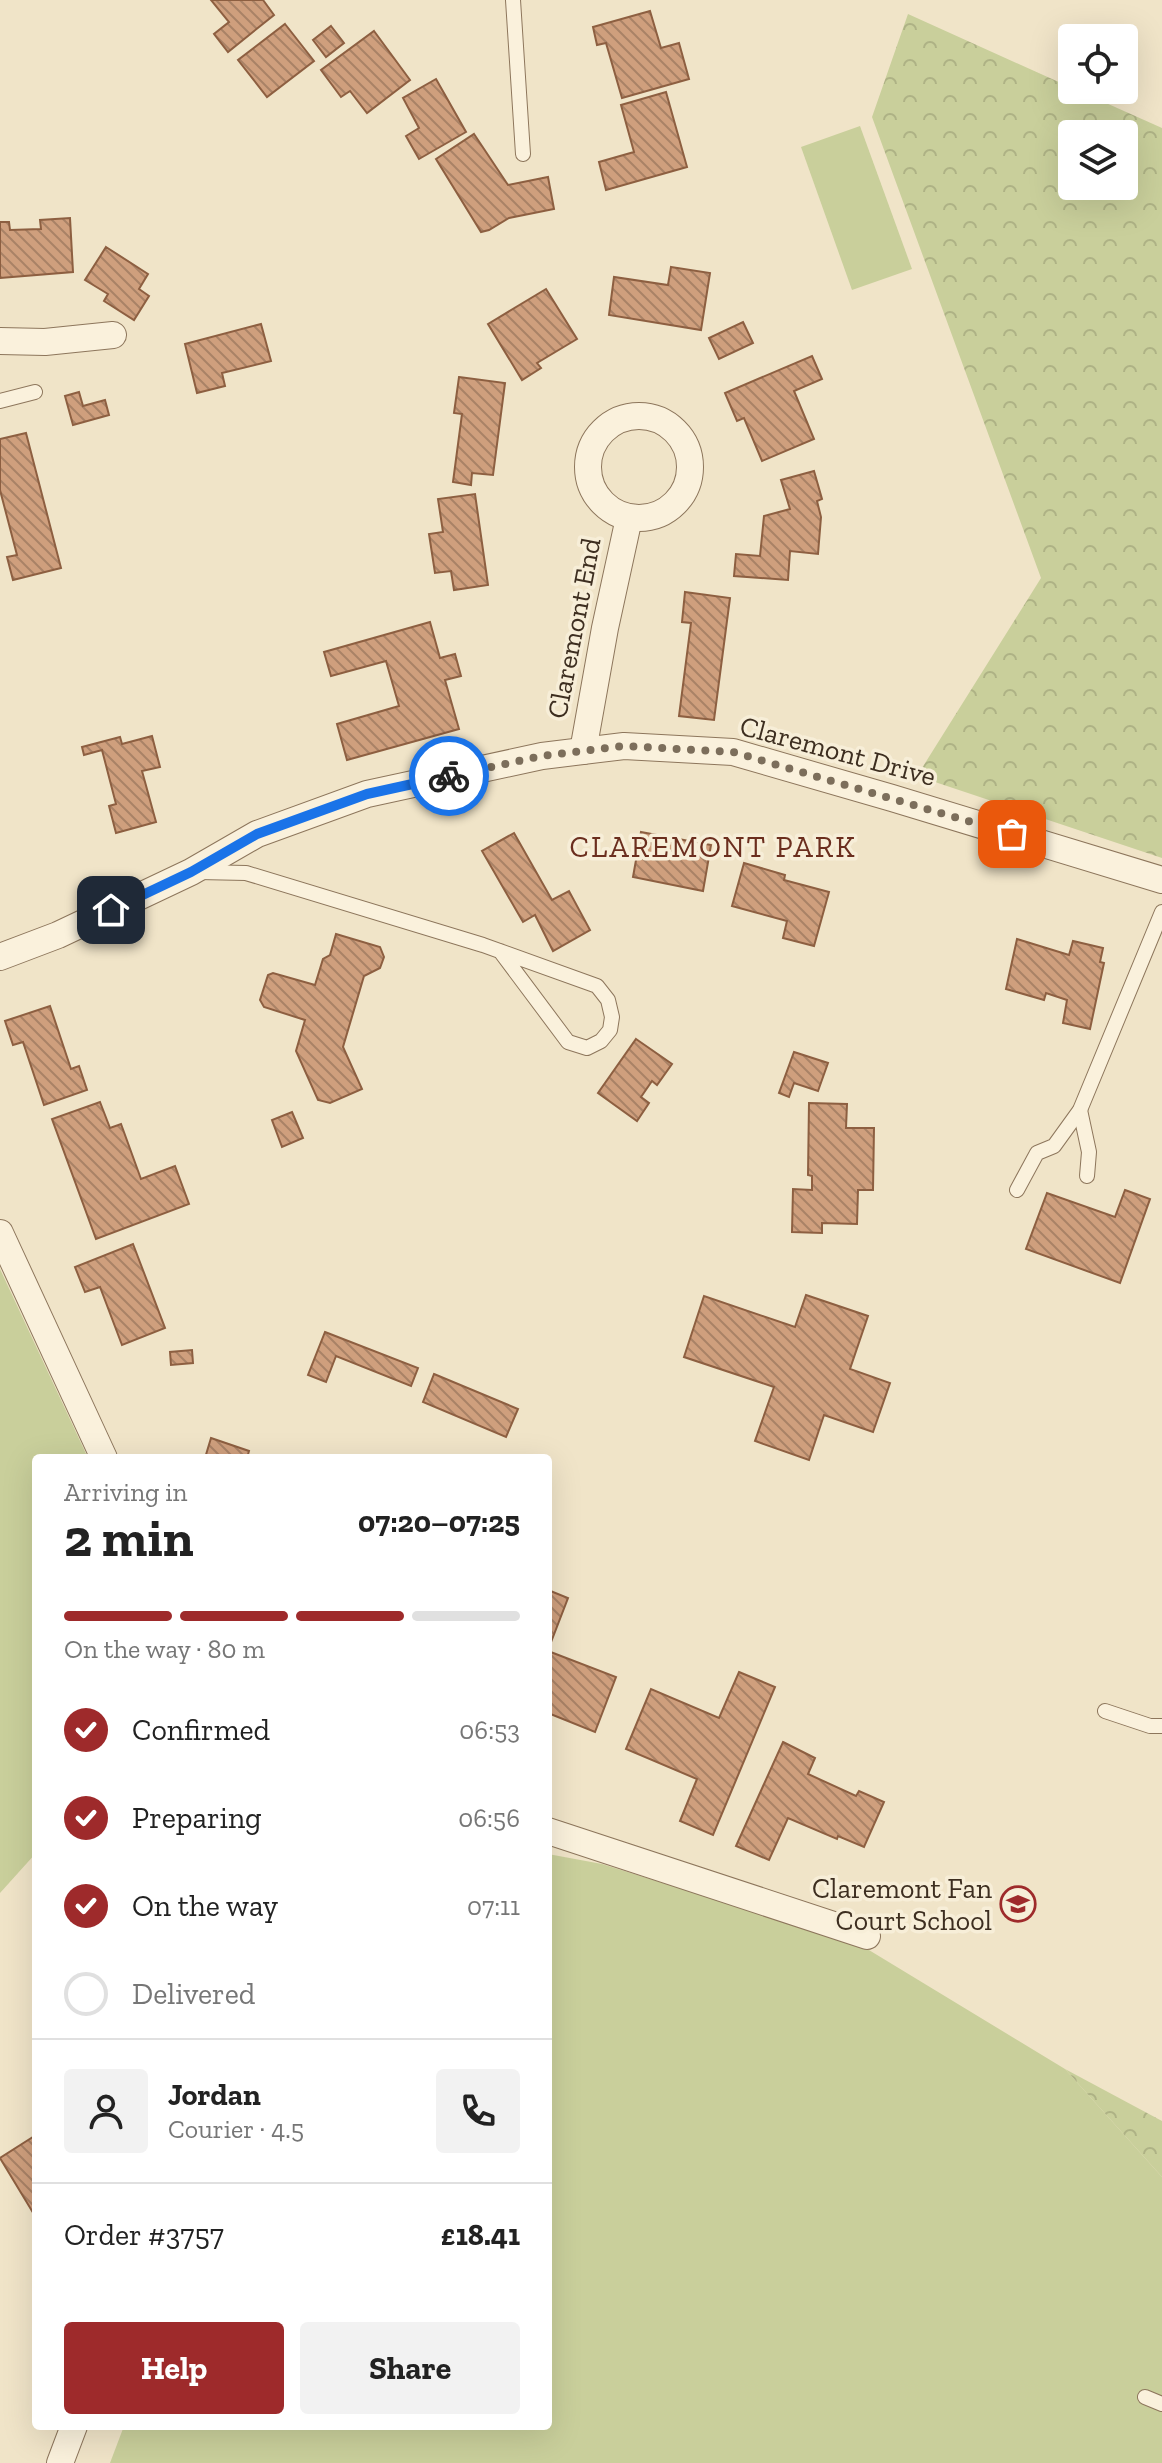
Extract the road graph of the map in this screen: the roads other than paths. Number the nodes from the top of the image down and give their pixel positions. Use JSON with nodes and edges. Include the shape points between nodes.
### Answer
{"nodes":[{"id":1,"x":513,"y":0,"type":"edge"},
{"id":2,"x":523,"y":154,"type":"dead end"},
{"id":3,"x":113,"y":335,"type":"dead end"},
{"id":4,"x":0,"y":341,"type":"edge"},
{"id":5,"x":35,"y":392,"type":"dead end"},
{"id":6,"x":0,"y":401,"type":"edge"},
{"id":7,"x":629,"y":518,"type":"dead end"},
{"id":8,"x":583,"y":751,"type":"junction"},
{"id":9,"x":191,"y":872,"type":"junction"},
{"id":10,"x":1162,"y":880,"type":"edge"},
{"id":11,"x":1162,"y":912,"type":"edge"},
{"id":12,"x":500,"y":951,"type":"junction"},
{"id":13,"x":0,"y":957,"type":"edge"},
{"id":14,"x":1080,"y":1110,"type":"junction"},
{"id":15,"x":1087,"y":1176,"type":"dead end"},
{"id":16,"x":1017,"y":1190,"type":"dead end"},
{"id":17,"x":0,"y":1233,"type":"edge"},
{"id":18,"x":102,"y":1454,"type":"edge"},
{"id":19,"x":1105,"y":1711,"type":"dead end"},
{"id":20,"x":1162,"y":1726,"type":"edge"},
{"id":21,"x":552,"y":1832,"type":"edge"},
{"id":22,"x":867,"y":1936,"type":"dead end"},
{"id":23,"x":1145,"y":2397,"type":"dead end"},
{"id":24,"x":1162,"y":2404,"type":"edge"},
{"id":25,"x":72,"y":2430,"type":"edge"},
{"id":26,"x":60,"y":2463,"type":"edge"}],
"edges":[{"from":1,"to":2,"type":"lane"},
{"from":3,"to":4,"type":"street"},
{"from":5,"to":6,"type":"lane"},
{"from":7,"to":8,"type":"street","name":"Claremont End"},
{"from":8,"to":9,"type":"street","name":"Claremont Drive","via":[[367,794],[257,834]]},
{"from":8,"to":10,"type":"street","name":"Claremont Drive","via":[[624,746],[733,752]]},
{"from":9,"to":12,"type":"lane","via":[[246,873]]},
{"from":9,"to":13,"type":"street","name":"Claremont Drive"},
{"from":11,"to":14,"type":"lane"},
{"from":12,"to":12,"type":"lane","via":[[568,1042],[587,1048],[610,1030],[608,1000],[597,986]]},
{"from":14,"to":15,"type":"lane","via":[[1089,1152]]},
{"from":14,"to":16,"type":"lane","via":[[1054,1146],[1037,1153]]},
{"from":17,"to":18,"type":"street"},
{"from":19,"to":20,"type":"lane"},
{"from":21,"to":22,"type":"street"},
{"from":23,"to":24,"type":"lane"},
{"from":25,"to":26,"type":"street"}]}
